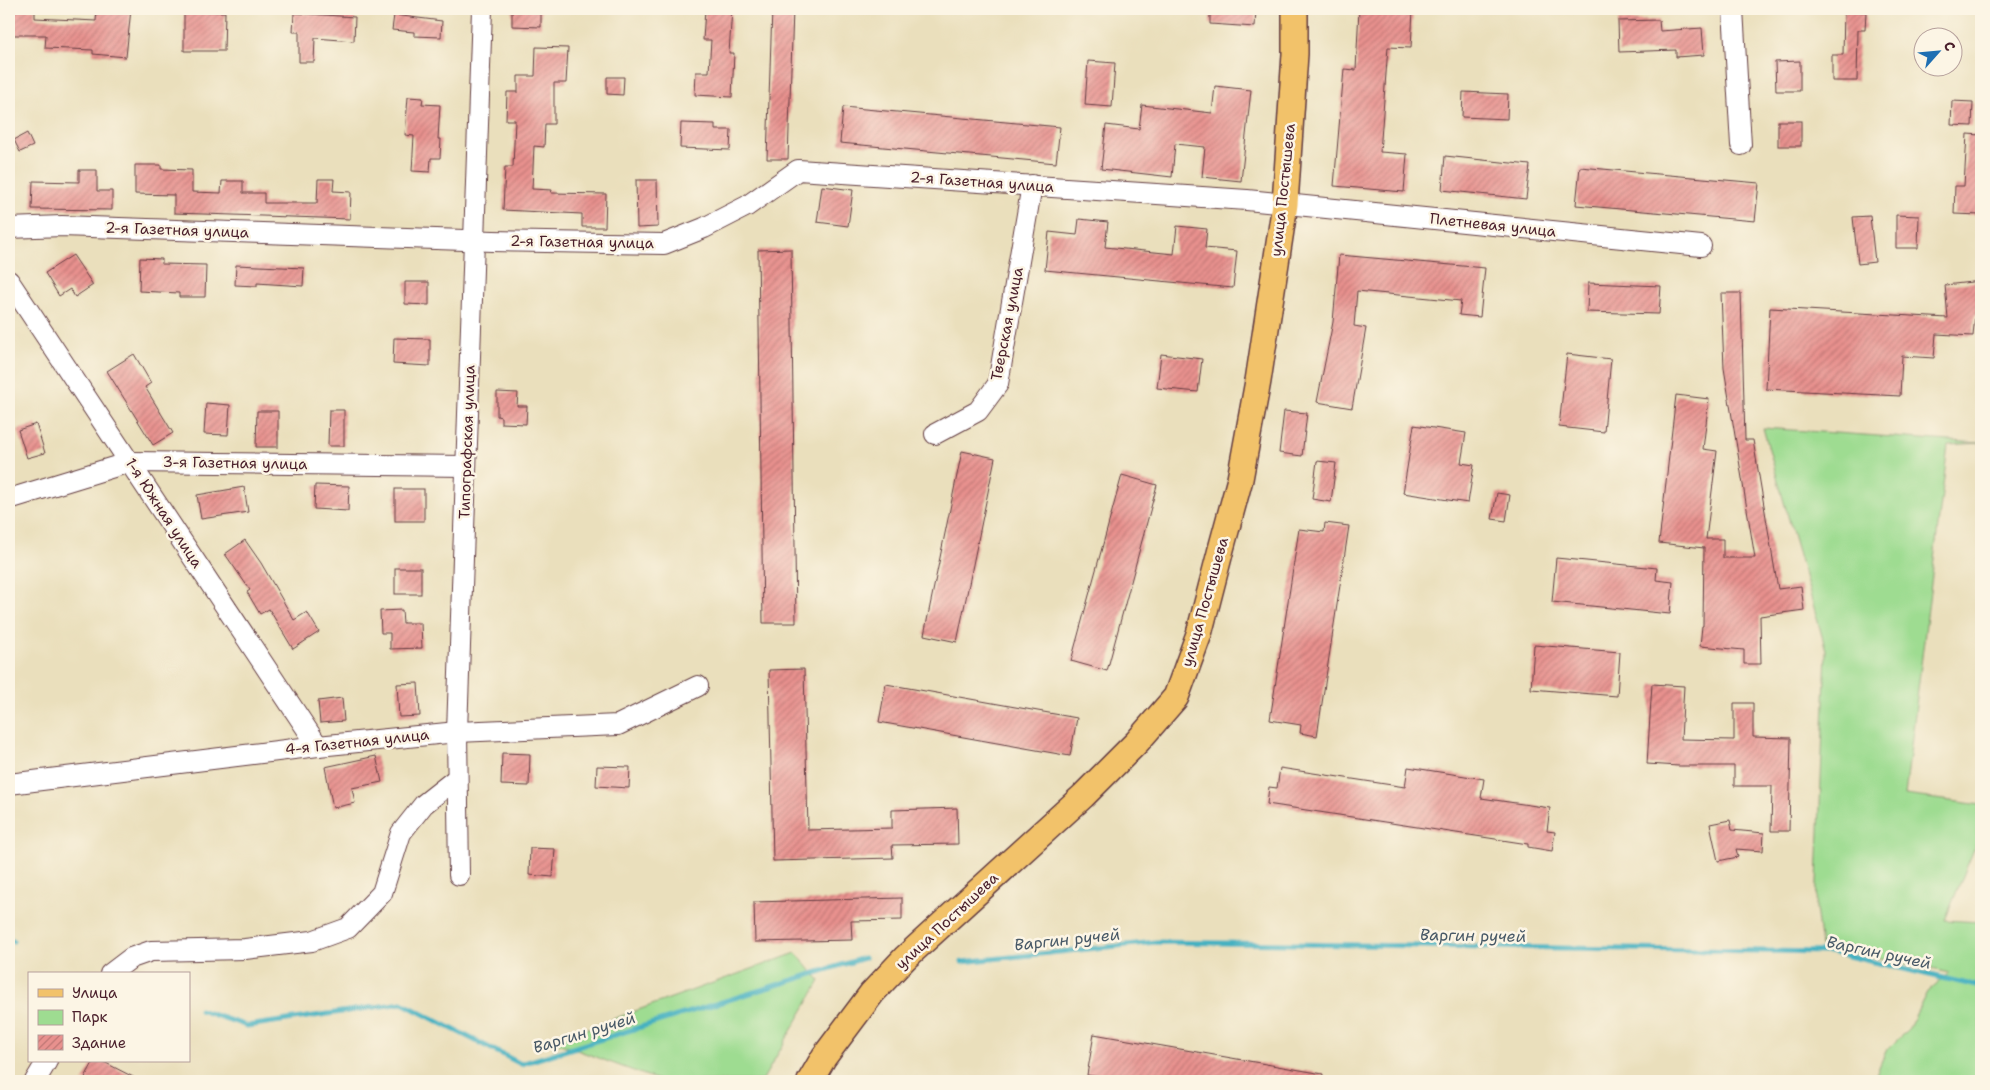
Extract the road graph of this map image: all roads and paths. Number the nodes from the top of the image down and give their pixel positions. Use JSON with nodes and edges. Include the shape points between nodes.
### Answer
{"nodes":[{"id":1,"x":482,"y":9,"type":"edge"},
{"id":2,"x":1295,"y":9,"type":"edge"},
{"id":3,"x":1733,"y":9,"type":"edge"},
{"id":4,"x":1741,"y":145,"type":"dead end"},
{"id":5,"x":1032,"y":185,"type":"junction"},
{"id":6,"x":1285,"y":204,"type":"junction"},
{"id":7,"x":9,"y":228,"type":"edge"},
{"id":8,"x":474,"y":240,"type":"junction"},
{"id":9,"x":1701,"y":246,"type":"dead end"},
{"id":10,"x":9,"y":281,"type":"edge"},
{"id":11,"x":936,"y":434,"type":"dead end"},
{"id":12,"x":130,"y":462,"type":"junction"},
{"id":13,"x":466,"y":466,"type":"junction"},
{"id":14,"x":9,"y":499,"type":"edge"},
{"id":15,"x":698,"y":686,"type":"dead end"},
{"id":16,"x":457,"y":732,"type":"junction"},
{"id":17,"x":318,"y":746,"type":"junction"},
{"id":18,"x":457,"y":778,"type":"junction"},
{"id":19,"x":9,"y":784,"type":"edge"},
{"id":20,"x":459,"y":876,"type":"dead end"},
{"id":21,"x":113,"y":972,"type":"edge"},
{"id":22,"x":46,"y":1062,"type":"edge"},
{"id":23,"x":35,"y":1081,"type":"edge"},
{"id":24,"x":810,"y":1081,"type":"edge"}],
"edges":[{"from":1,"to":8,"type":"street","name":"Типографская улица"},
{"from":2,"to":6,"type":"main road","name":"улица Постышева"},
{"from":3,"to":4,"type":"street"},
{"from":5,"to":6,"type":"street","name":"2-я Газетная улица"},
{"from":5,"to":8,"type":"street","name":"2-я Газетная улица","via":[[798,170],[747,206],[664,244]]},
{"from":5,"to":11,"type":"street","name":"Тверская улица","via":[[998,384],[978,411]]},
{"from":6,"to":9,"type":"street","name":"Плетневая улица"},
{"from":6,"to":24,"type":"main road","name":"улица Постышева","via":[[1240,479],[1199,634],[1176,697],[1083,796],[905,958],[872,993]]},
{"from":7,"to":8,"type":"street","name":"2-я Газетная улица","via":[[62,226]]},
{"from":8,"to":13,"type":"street","name":"Типографская улица"},
{"from":10,"to":12,"type":"street","name":"1-я Южная улица"},
{"from":12,"to":13,"type":"street","name":"3-я Газетная улица"},
{"from":12,"to":14,"type":"street","name":"3-я Газетная улица"},
{"from":12,"to":17,"type":"street","name":"1-я Южная улица"},
{"from":13,"to":16,"type":"street","name":"Типографская улица"},
{"from":15,"to":16,"type":"street","name":"4-я Газетная улица","via":[[618,725]]},
{"from":16,"to":17,"type":"street","name":"4-я Газетная улица"},
{"from":16,"to":18,"type":"street","name":"Типографская улица"},
{"from":17,"to":19,"type":"street","name":"4-я Газетная улица"},
{"from":18,"to":20,"type":"street","name":"Типографская улица"},
{"from":18,"to":21,"type":"street","via":[[424,804],[401,833],[382,893],[348,928],[312,941],[245,949],[151,951],[131,958]]},
{"from":22,"to":23,"type":"street"}]}
